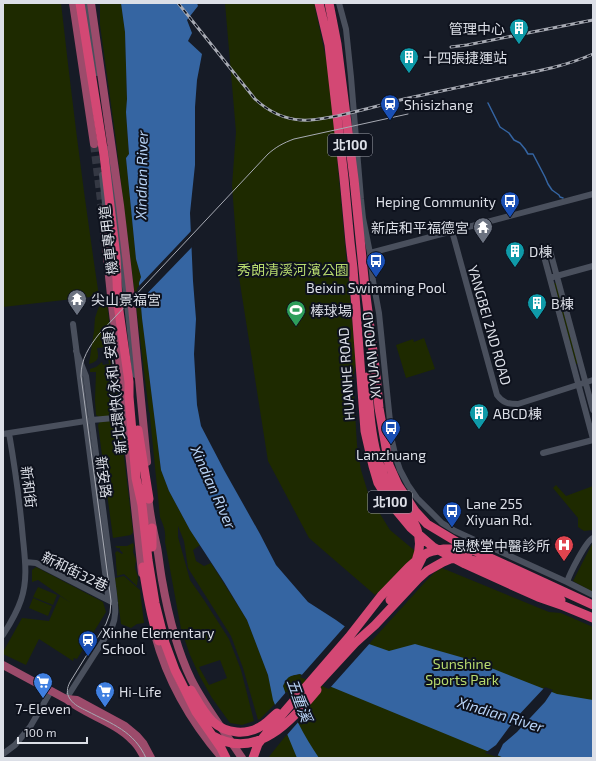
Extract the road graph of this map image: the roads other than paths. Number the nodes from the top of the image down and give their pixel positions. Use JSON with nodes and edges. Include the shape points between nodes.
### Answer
{"nodes":[{"id":1,"x":73,"y":3,"type":"edge"},
{"id":2,"x":77,"y":3,"type":"edge"},
{"id":3,"x":82,"y":3,"type":"edge"},
{"id":4,"x":86,"y":3,"type":"edge"},
{"id":5,"x":91,"y":3,"type":"edge"},
{"id":6,"x":318,"y":3,"type":"edge"},
{"id":7,"x":329,"y":3,"type":"edge"},
{"id":8,"x":339,"y":3,"type":"edge"},
{"id":9,"x":94,"y":144,"type":"tunnel mouth"},
{"id":10,"x":593,"y":194,"type":"edge"},
{"id":11,"x":102,"y":209,"type":"tunnel mouth"},
{"id":12,"x":452,"y":231,"type":"junction"},
{"id":13,"x":370,"y":253,"type":"junction"},
{"id":14,"x":593,"y":266,"type":"edge"},
{"id":15,"x":353,"y":268,"type":"junction"},
{"id":16,"x":557,"y":276,"type":"junction"},
{"id":17,"x":550,"y":278,"type":"junction"},
{"id":18,"x":365,"y":288,"type":"junction"},
{"id":19,"x":73,"y":324,"type":"dead end"},
{"id":20,"x":76,"y":351,"type":"junction"},
{"id":21,"x":120,"y":361,"type":"junction"},
{"id":22,"x":369,"y":376,"type":"junction"},
{"id":23,"x":593,"y":380,"type":"edge"},
{"id":24,"x":586,"y":382,"type":"junction"},
{"id":25,"x":578,"y":385,"type":"junction"},
{"id":26,"x":122,"y":386,"type":"junction"},
{"id":27,"x":129,"y":397,"type":"junction"},
{"id":28,"x":593,"y":410,"type":"edge"},
{"id":29,"x":125,"y":417,"type":"junction"},
{"id":30,"x":92,"y":420,"type":"junction"},
{"id":31,"x":85,"y":422,"type":"junction"},
{"id":32,"x":6,"y":433,"type":"edge"},
{"id":33,"x":593,"y":439,"type":"edge"},
{"id":34,"x":543,"y":453,"type":"dead end"},
{"id":35,"x":136,"y":478,"type":"junction"},
{"id":36,"x":149,"y":500,"type":"junction"},
{"id":37,"x":152,"y":528,"type":"junction"},
{"id":38,"x":593,"y":538,"type":"edge"},
{"id":39,"x":25,"y":562,"type":"junction"},
{"id":40,"x":567,"y":582,"type":"junction"},
{"id":41,"x":531,"y":584,"type":"junction"},
{"id":42,"x":593,"y":595,"type":"edge"},
{"id":43,"x":538,"y":598,"type":"junction"},
{"id":44,"x":115,"y":603,"type":"junction"},
{"id":45,"x":593,"y":605,"type":"edge"},
{"id":46,"x":593,"y":611,"type":"edge"},
{"id":47,"x":593,"y":614,"type":"edge"},
{"id":48,"x":593,"y":618,"type":"edge"},
{"id":49,"x":593,"y":623,"type":"edge"},
{"id":50,"x":3,"y":635,"type":"edge"},
{"id":51,"x":352,"y":640,"type":"junction"},
{"id":52,"x":330,"y":657,"type":"junction"},
{"id":53,"x":3,"y":665,"type":"edge"},
{"id":54,"x":334,"y":666,"type":"junction"},
{"id":55,"x":51,"y":691,"type":"junction"},
{"id":56,"x":66,"y":699,"type":"junction"},
{"id":57,"x":3,"y":754,"type":"edge"},
{"id":58,"x":145,"y":758,"type":"edge"},
{"id":59,"x":151,"y":758,"type":"edge"},
{"id":60,"x":222,"y":758,"type":"edge"},
{"id":61,"x":226,"y":758,"type":"edge"},
{"id":62,"x":242,"y":758,"type":"edge"},
{"id":63,"x":253,"y":758,"type":"edge"},
{"id":64,"x":259,"y":758,"type":"edge"}],
"edges":[{"from":1,"to":9,"type":"main road"},
{"from":2,"to":21,"type":"street","name":"機車專用道","via":[[98,139],[122,351]]},
{"from":3,"to":27,"type":"highway","name":"新北環快(永和-安康)","via":[[116,257],[118,304]]},
{"from":3,"to":36,"type":"highway","name":"新北環快(永和-安康)","via":[[91,48],[113,206],[139,441]]},
{"from":4,"to":36,"type":"street","name":"機車專用道","via":[[120,242]]},
{"from":5,"to":36,"type":"main road","via":[[120,205]]},
{"from":6,"to":15,"type":"highway","name":"HUANHE ROAD","number":"北100","via":[[329,45]]},
{"from":7,"to":18,"type":"highway","name":"HUANHE ROAD","number":"北100","via":[[337,44]]},
{"from":8,"to":13,"type":"street","name":"XIYUAN ROAD","via":[[346,29],[363,218]]},
{"from":10,"to":12,"type":"street"},
{"from":11,"to":21,"type":"main road"},
{"from":12,"to":13,"type":"street"},
{"from":12,"to":25,"type":"street","name":"YANGBEI 2ND ROAD","via":[[497,395],[501,400],[518,404]]},
{"from":13,"to":40,"type":"street","name":"XIYUAN ROAD","via":[[392,441],[400,470],[408,485],[426,508],[455,531]]},
{"from":14,"to":16,"type":"street"},
{"from":15,"to":22,"type":"highway"},
{"from":15,"to":43,"type":"highway","name":"HUANHE ROAD","number":"北100","via":[[365,431],[378,483],[410,527],[433,547]]},
{"from":16,"to":17,"type":"street"},
{"from":16,"to":17,"type":"street","via":[[549,247],[542,249]]},
{"from":16,"to":24,"type":"street"},
{"from":17,"to":25,"type":"street"},
{"from":18,"to":22,"type":"highway"},
{"from":18,"to":45,"type":"highway","name":"HUANHE ROAD","number":"北100","via":[[379,408],[389,465],[398,485],[415,511],[427,524],[462,545]]},
{"from":19,"to":20,"type":"street","name":"新安路"},
{"from":20,"to":30,"type":"street","name":"新安路","via":[[86,376]]},
{"from":20,"to":31,"type":"street","name":"新安路"},
{"from":21,"to":26,"type":"main road"},
{"from":22,"to":51,"type":"highway","via":[[380,455],[393,484],[420,526],[424,543],[421,561],[416,570]]},
{"from":23,"to":24,"type":"street","name":"YANGBEI 2ND ROAD"},
{"from":24,"to":25,"type":"street","name":"YANGBEI 2ND ROAD"},
{"from":24,"to":28,"type":"street"},
{"from":25,"to":33,"type":"street"},
{"from":26,"to":27,"type":"highway"},
{"from":26,"to":29,"type":"main road"},
{"from":27,"to":35,"type":"highway","name":"新北環快(永和-安康)"},
{"from":29,"to":30,"type":"street"},
{"from":29,"to":60,"type":"main road","via":[[144,589],[154,634],[181,699],[197,726]]},
{"from":30,"to":31,"type":"street"},
{"from":30,"to":44,"type":"street","name":"新安路"},
{"from":31,"to":32,"type":"street"},
{"from":31,"to":44,"type":"street","name":"新安路","via":[[108,595]]},
{"from":32,"to":39,"type":"street","name":"新和街","via":[[17,484]]},
{"from":33,"to":34,"type":"street"},
{"from":35,"to":54,"type":"highway","via":[[142,557],[159,643],[172,675],[195,716],[208,733],[229,744],[241,745],[250,745],[275,735],[288,724],[324,682]]},
{"from":35,"to":61,"type":"highway","name":"新北環快(永和-安康)","via":[[155,603],[165,643],[196,712]]},
{"from":36,"to":37,"type":"main road"},
{"from":37,"to":52,"type":"highway","via":[[153,564],[167,634],[185,678],[206,714],[215,723],[234,732],[251,731],[263,725]]},
{"from":37,"to":62,"type":"main road","via":[[178,650],[212,716]]},
{"from":38,"to":40,"type":"street","via":[[586,544]]},
{"from":39,"to":44,"type":"street","name":"新和街32巷","via":[[36,564]]},
{"from":39,"to":50,"type":"street","name":"新和街","via":[[21,600]]},
{"from":40,"to":42,"type":"street","name":"XIYUAN ROAD"},
{"from":41,"to":46,"type":"highway"},
{"from":41,"to":47,"type":"highway"},
{"from":41,"to":51,"type":"highway","via":[[476,561],[450,559],[427,571],[375,625]]},
{"from":41,"to":51,"type":"highway","via":[[469,552],[454,549],[433,551],[409,567],[382,596]]},
{"from":43,"to":48,"type":"highway","name":"HUANHE ROAD","number":"北100"},
{"from":43,"to":49,"type":"highway"},
{"from":44,"to":56,"type":"street","name":"新安路","via":[[116,613],[112,627]]},
{"from":51,"to":52,"type":"highway"},
{"from":51,"to":54,"type":"highway"},
{"from":52,"to":63,"type":"highway","via":[[258,744]]},
{"from":53,"to":55,"type":"main road"},
{"from":54,"to":64,"type":"highway","via":[[276,731],[264,746]]},
{"from":55,"to":56,"type":"main road"},
{"from":55,"to":57,"type":"street","via":[[30,727],[15,745]]},
{"from":56,"to":58,"type":"main road","via":[[128,736]]},
{"from":56,"to":59,"type":"main road","via":[[77,700],[125,726],[143,743]]}]}
